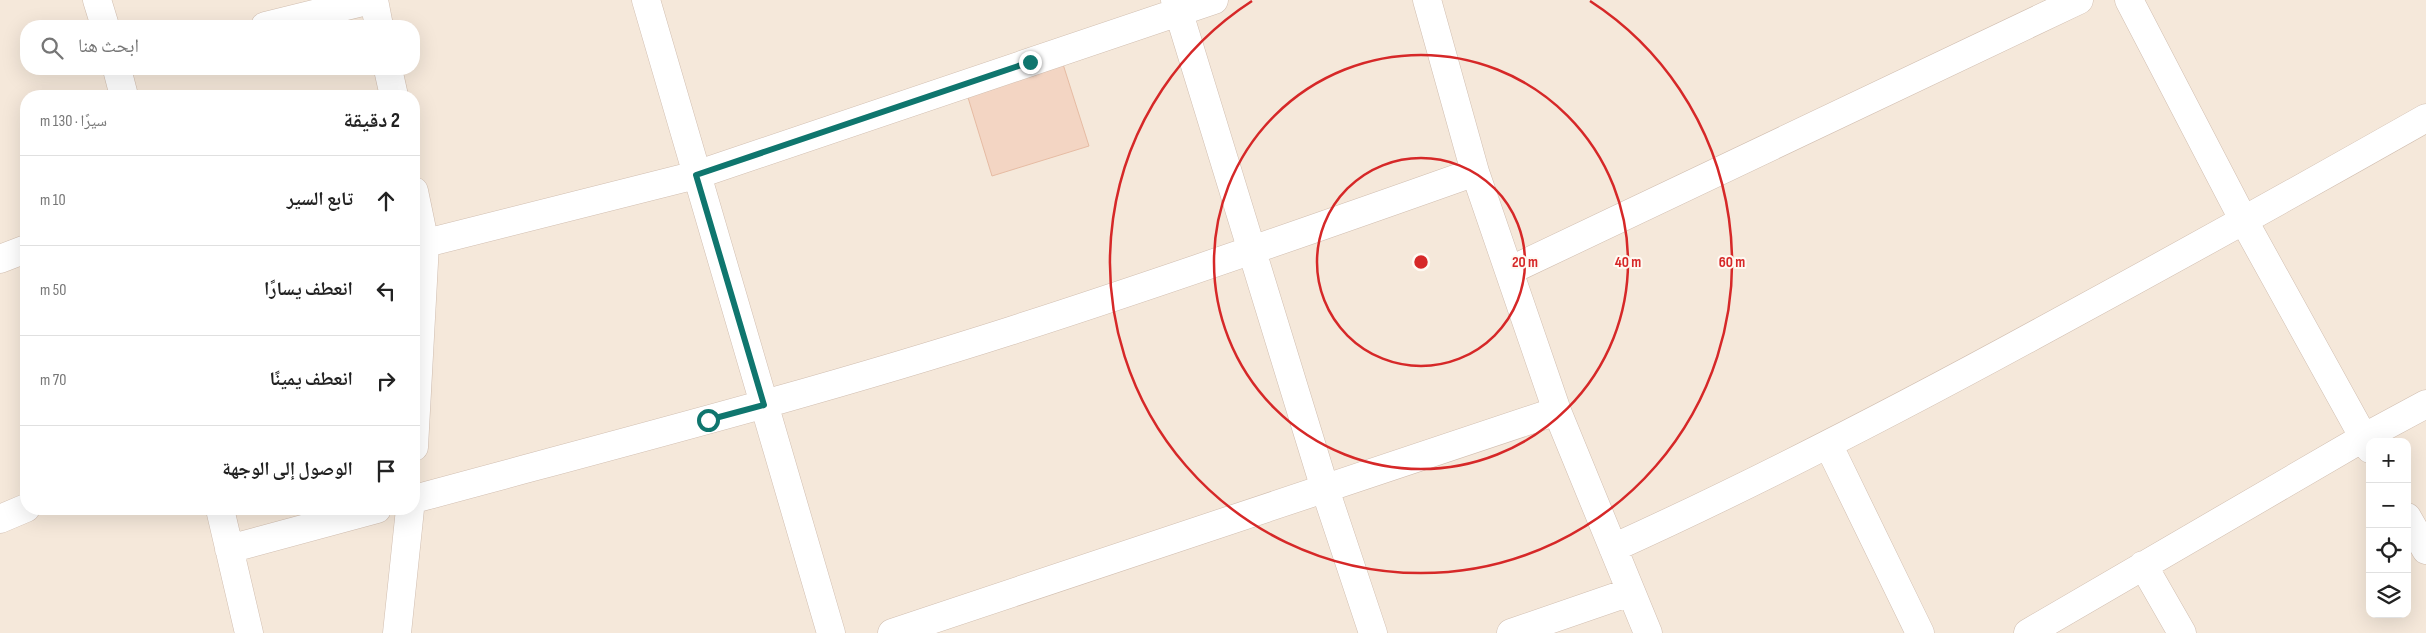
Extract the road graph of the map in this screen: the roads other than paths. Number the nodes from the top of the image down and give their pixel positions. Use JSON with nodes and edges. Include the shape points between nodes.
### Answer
{"nodes":[{"id":1,"x":97,"y":0,"type":"edge"},
{"id":2,"x":372,"y":0,"type":"edge"},
{"id":3,"x":646,"y":0,"type":"edge"},
{"id":4,"x":1214,"y":0,"type":"edge"},
{"id":5,"x":1427,"y":0,"type":"edge"},
{"id":6,"x":2079,"y":0,"type":"edge"},
{"id":7,"x":2130,"y":0,"type":"edge"},
{"id":8,"x":1177,"y":6,"type":"edge"},
{"id":9,"x":103,"y":20,"type":"edge"},
{"id":10,"x":290,"y":20,"type":"edge"},
{"id":11,"x":377,"y":20,"type":"edge"},
{"id":12,"x":119,"y":75,"type":"edge"},
{"id":13,"x":389,"y":75,"type":"edge"},
{"id":14,"x":122,"y":90,"type":"edge"},
{"id":15,"x":393,"y":90,"type":"edge"},
{"id":16,"x":2426,"y":118,"type":"edge"},
{"id":17,"x":1475,"y":172,"type":"junction"},
{"id":18,"x":696,"y":175,"type":"junction"},
{"id":19,"x":2244,"y":222,"type":"junction"},
{"id":20,"x":420,"y":245,"type":"edge"},
{"id":21,"x":20,"y":251,"type":"edge"},
{"id":22,"x":1253,"y":251,"type":"junction"},
{"id":23,"x":0,"y":259,"type":"edge"},
{"id":24,"x":1509,"y":271,"type":"junction"},
{"id":25,"x":2426,"y":404,"type":"edge"},
{"id":26,"x":764,"y":405,"type":"junction"},
{"id":27,"x":1557,"y":411,"type":"junction"},
{"id":28,"x":2374,"y":438,"type":"edge"},
{"id":29,"x":2366,"y":443,"type":"edge"},
{"id":30,"x":1829,"y":446,"type":"junction"},
{"id":31,"x":1325,"y":489,"type":"junction"},
{"id":32,"x":420,"y":497,"type":"edge"},
{"id":33,"x":20,"y":511,"type":"edge"},
{"id":34,"x":221,"y":515,"type":"edge"},
{"id":35,"x":355,"y":515,"type":"edge"},
{"id":36,"x":409,"y":515,"type":"edge"},
{"id":37,"x":0,"y":519,"type":"edge"},
{"id":38,"x":2411,"y":523,"type":"edge"},
{"id":39,"x":1613,"y":548,"type":"junction"},
{"id":40,"x":229,"y":549,"type":"junction"},
{"id":41,"x":2426,"y":550,"type":"edge"},
{"id":42,"x":2143,"y":565,"type":"junction"},
{"id":43,"x":1630,"y":592,"type":"junction"},
{"id":44,"x":249,"y":633,"type":"edge"},
{"id":45,"x":397,"y":633,"type":"edge"},
{"id":46,"x":831,"y":633,"type":"edge"},
{"id":47,"x":892,"y":633,"type":"edge"},
{"id":48,"x":1373,"y":633,"type":"edge"},
{"id":49,"x":1511,"y":633,"type":"edge"},
{"id":50,"x":1648,"y":633,"type":"edge"},
{"id":51,"x":1920,"y":633,"type":"edge"},
{"id":52,"x":2028,"y":633,"type":"edge"},
{"id":53,"x":2182,"y":633,"type":"edge"}],
"edges":[{"from":1,"to":9,"type":"street"},
{"from":2,"to":10,"type":"street"},
{"from":2,"to":11,"type":"street"},
{"from":3,"to":18,"type":"street"},
{"from":4,"to":8,"type":"street"},
{"from":5,"to":17,"type":"street"},
{"from":6,"to":24,"type":"street"},
{"from":7,"to":19,"type":"street"},
{"from":8,"to":18,"type":"street"},
{"from":8,"to":22,"type":"street"},
{"from":12,"to":14,"type":"street"},
{"from":13,"to":15,"type":"street"},
{"from":16,"to":19,"type":"street"},
{"from":17,"to":22,"type":"street"},
{"from":17,"to":24,"type":"street"},
{"from":18,"to":20,"type":"street"},
{"from":18,"to":26,"type":"street"},
{"from":19,"to":29,"type":"street"},
{"from":19,"to":30,"type":"street"},
{"from":21,"to":23,"type":"street"},
{"from":22,"to":26,"type":"street","via":[[1009,331]]},
{"from":22,"to":31,"type":"street"},
{"from":24,"to":27,"type":"street"},
{"from":25,"to":28,"type":"street"},
{"from":26,"to":32,"type":"street"},
{"from":26,"to":46,"type":"street"},
{"from":27,"to":31,"type":"street"},
{"from":27,"to":39,"type":"street"},
{"from":29,"to":42,"type":"street"},
{"from":30,"to":39,"type":"street"},
{"from":30,"to":51,"type":"street"},
{"from":31,"to":47,"type":"street"},
{"from":31,"to":48,"type":"street"},
{"from":33,"to":37,"type":"street"},
{"from":34,"to":40,"type":"street"},
{"from":35,"to":40,"type":"street"},
{"from":36,"to":45,"type":"street"},
{"from":38,"to":41,"type":"street"},
{"from":39,"to":43,"type":"street"},
{"from":40,"to":44,"type":"street"},
{"from":42,"to":52,"type":"street"},
{"from":42,"to":53,"type":"street"},
{"from":43,"to":49,"type":"street"},
{"from":43,"to":50,"type":"street"}]}
